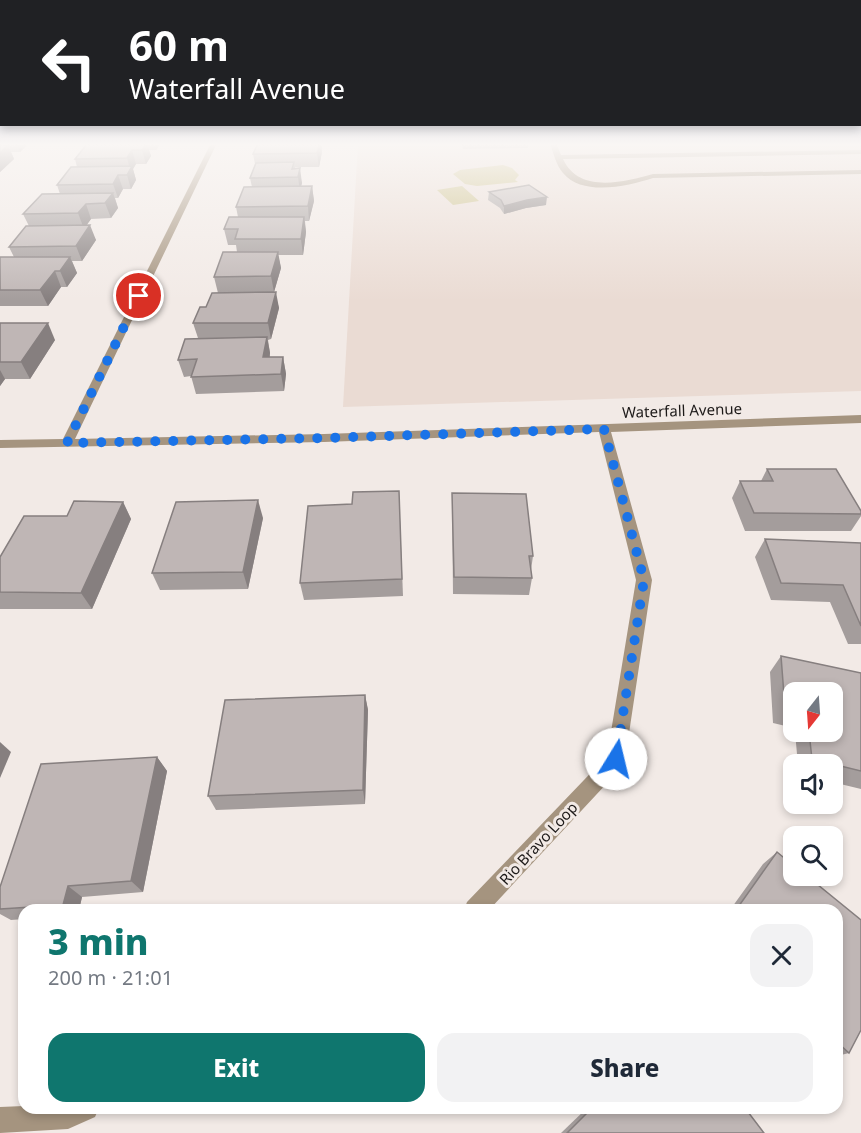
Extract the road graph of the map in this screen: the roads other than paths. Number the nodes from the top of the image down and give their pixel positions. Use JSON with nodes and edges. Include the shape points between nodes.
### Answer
{"nodes":[{"id":1,"x":188,"y":196,"type":"edge"},
{"id":2,"x":861,"y":419,"type":"edge"},
{"id":3,"x":604,"y":429,"type":"junction"},
{"id":4,"x":67,"y":443,"type":"junction"},
{"id":5,"x":0,"y":444,"type":"edge"},
{"id":6,"x":481,"y":904,"type":"edge"},
{"id":7,"x":72,"y":1114,"type":"edge"},
{"id":8,"x":0,"y":1120,"type":"edge"}],
"edges":[{"from":1,"to":4,"type":"street"},
{"from":2,"to":3,"type":"street","name":"Waterfall Avenue"},
{"from":3,"to":4,"type":"street","name":"Waterfall Avenue"},
{"from":3,"to":6,"type":"street","name":"Rio Bravo Loop","via":[[644,580],[616,759]]},
{"from":4,"to":5,"type":"street","name":"Waterfall Avenue"},
{"from":7,"to":8,"type":"street"}]}
